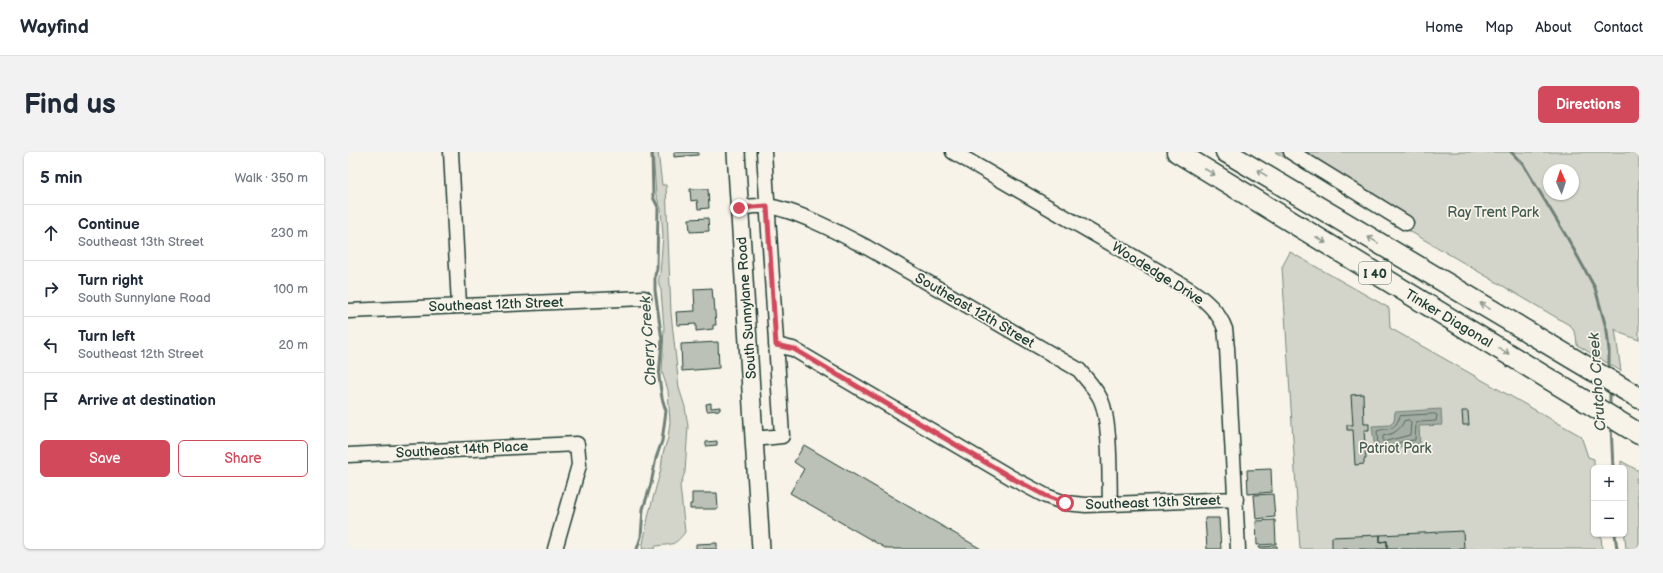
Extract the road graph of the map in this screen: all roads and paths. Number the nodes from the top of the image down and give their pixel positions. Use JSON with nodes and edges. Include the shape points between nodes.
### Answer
{"nodes":[{"id":1,"x":451,"y":152,"type":"edge"},
{"id":2,"x":736,"y":152,"type":"edge"},
{"id":3,"x":764,"y":152,"type":"edge"},
{"id":4,"x":952,"y":152,"type":"edge"},
{"id":5,"x":1177,"y":152,"type":"edge"},
{"id":6,"x":1226,"y":152,"type":"edge"},
{"id":7,"x":1291,"y":152,"type":"edge"},
{"id":8,"x":767,"y":206,"type":"junction"},
{"id":9,"x":739,"y":208,"type":"junction"},
{"id":10,"x":1406,"y":223,"type":"dead end"},
{"id":11,"x":644,"y":298,"type":"dead end"},
{"id":12,"x":459,"y":305,"type":"junction"},
{"id":13,"x":348,"y":311,"type":"edge"},
{"id":14,"x":776,"y":345,"type":"junction"},
{"id":15,"x":1639,"y":398,"type":"edge"},
{"id":16,"x":1634,"y":431,"type":"edge"},
{"id":17,"x":754,"y":439,"type":"junction"},
{"id":18,"x":348,"y":454,"type":"edge"},
{"id":19,"x":1236,"y":499,"type":"junction"},
{"id":20,"x":1110,"y":503,"type":"junction"},
{"id":21,"x":555,"y":549,"type":"edge"},
{"id":22,"x":761,"y":549,"type":"edge"},
{"id":23,"x":1238,"y":549,"type":"edge"}],
"edges":[{"from":1,"to":12,"type":"street"},
{"from":2,"to":9,"type":"main road","name":"South Sunnylane Road"},
{"from":3,"to":8,"type":"street","name":"South Sunnylane Road"},
{"from":4,"to":19,"type":"street","name":"Woodedge Drive","via":[[1184,286],[1202,297],[1214,310],[1224,329],[1226,342]]},
{"from":5,"to":16,"type":"highway","name":"Tinker Diagonal","number":"I 40","one_way":true},
{"from":15,"to":6,"type":"highway","name":"Tinker Diagonal","number":"I 40","one_way":true},
{"from":7,"to":10,"type":"street"},
{"from":8,"to":9,"type":"street","name":"Southeast 12th Street"},
{"from":8,"to":14,"type":"street","name":"South Sunnylane Road"},
{"from":8,"to":20,"type":"street","name":"Southeast 12th Street","via":[[792,213],[868,248],[1079,370],[1102,401],[1107,426]]},
{"from":9,"to":17,"type":"main road","name":"South Sunnylane Road"},
{"from":11,"to":12,"type":"street","name":"Southeast 12th Street"},
{"from":12,"to":13,"type":"street","name":"Southeast 12th Street"},
{"from":14,"to":17,"type":"street","name":"South Sunnylane Road","via":[[782,436]]},
{"from":14,"to":20,"type":"street","name":"Southeast 13th Street","via":[[794,349],[1046,496],[1065,503]]},
{"from":17,"to":22,"type":"main road","name":"South Sunnylane Road"},
{"from":18,"to":21,"type":"street","name":"Southeast 14th Place","via":[[577,444],[579,464]]},
{"from":19,"to":20,"type":"street","name":"Southeast 13th Street"},
{"from":19,"to":23,"type":"street","name":"Woodedge Drive"}]}
